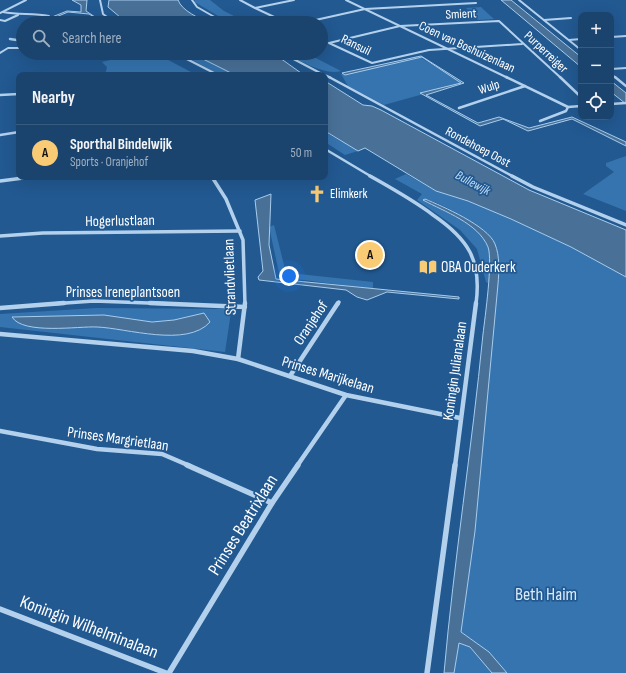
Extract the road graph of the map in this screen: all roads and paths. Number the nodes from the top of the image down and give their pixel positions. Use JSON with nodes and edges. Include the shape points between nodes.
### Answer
{"nodes":[{"id":1,"x":26,"y":0,"type":"edge"},
{"id":2,"x":100,"y":0,"type":"edge"},
{"id":3,"x":192,"y":0,"type":"edge"},
{"id":4,"x":240,"y":0,"type":"edge"},
{"id":5,"x":292,"y":0,"type":"edge"},
{"id":6,"x":346,"y":0,"type":"edge"},
{"id":7,"x":473,"y":0,"type":"edge"},
{"id":8,"x":519,"y":0,"type":"edge"},
{"id":9,"x":523,"y":0,"type":"edge"},
{"id":10,"x":255,"y":8,"type":"junction"},
{"id":11,"x":364,"y":9,"type":"junction"},
{"id":12,"x":1,"y":12,"type":"edge"},
{"id":13,"x":18,"y":15,"type":"junction"},
{"id":14,"x":49,"y":16,"type":"dead end"},
{"id":15,"x":106,"y":16,"type":"edge"},
{"id":16,"x":213,"y":16,"type":"edge"},
{"id":17,"x":272,"y":16,"type":"edge"},
{"id":18,"x":328,"y":17,"type":"edge"},
{"id":19,"x":571,"y":18,"type":"dead end"},
{"id":20,"x":0,"y":20,"type":"edge"},
{"id":21,"x":544,"y":20,"type":"junction"},
{"id":22,"x":499,"y":21,"type":"joint"},
{"id":23,"x":400,"y":26,"type":"junction"},
{"id":24,"x":626,"y":36,"type":"edge"},
{"id":25,"x":614,"y":38,"type":"edge"},
{"id":26,"x":569,"y":40,"type":"junction"},
{"id":27,"x":578,"y":40,"type":"edge"},
{"id":28,"x":522,"y":44,"type":"junction"},
{"id":29,"x":16,"y":48,"type":"edge"},
{"id":30,"x":579,"y":48,"type":"edge"},
{"id":31,"x":446,"y":49,"type":"junction"},
{"id":32,"x":0,"y":53,"type":"edge"},
{"id":33,"x":189,"y":60,"type":"edge"},
{"id":34,"x":296,"y":60,"type":"edge"},
{"id":35,"x":626,"y":68,"type":"edge"},
{"id":36,"x":614,"y":69,"type":"edge"},
{"id":37,"x":212,"y":72,"type":"edge"},
{"id":38,"x":319,"y":72,"type":"edge"},
{"id":39,"x":614,"y":76,"type":"edge"},
{"id":40,"x":328,"y":77,"type":"edge"},
{"id":41,"x":526,"y":86,"type":"junction"},
{"id":42,"x":626,"y":86,"type":"edge"},
{"id":43,"x":16,"y":94,"type":"edge"},
{"id":44,"x":578,"y":94,"type":"edge"},
{"id":45,"x":0,"y":96,"type":"edge"},
{"id":46,"x":625,"y":103,"type":"edge"},
{"id":47,"x":614,"y":104,"type":"edge"},
{"id":48,"x":578,"y":106,"type":"edge"},
{"id":49,"x":568,"y":107,"type":"junction"},
{"id":50,"x":459,"y":108,"type":"dead end"},
{"id":51,"x":540,"y":121,"type":"dead end"},
{"id":52,"x":16,"y":132,"type":"edge"},
{"id":53,"x":0,"y":135,"type":"edge"},
{"id":54,"x":328,"y":150,"type":"edge"},
{"id":55,"x":16,"y":178,"type":"edge"},
{"id":56,"x":0,"y":180,"type":"edge"},
{"id":57,"x":214,"y":180,"type":"edge"},
{"id":58,"x":626,"y":225,"type":"edge"},
{"id":59,"x":240,"y":231,"type":"junction"},
{"id":60,"x":0,"y":236,"type":"edge"},
{"id":61,"x":339,"y":302,"type":"dead end"},
{"id":62,"x":245,"y":307,"type":"junction"},
{"id":63,"x":0,"y":308,"type":"edge"},
{"id":64,"x":0,"y":334,"type":"edge"},
{"id":65,"x":238,"y":359,"type":"junction"},
{"id":66,"x":290,"y":376,"type":"junction"},
{"id":67,"x":346,"y":395,"type":"junction"},
{"id":68,"x":460,"y":418,"type":"junction"},
{"id":69,"x":0,"y":431,"type":"edge"},
{"id":70,"x":272,"y":503,"type":"junction"},
{"id":71,"x":0,"y":609,"type":"edge"},
{"id":72,"x":168,"y":673,"type":"edge"},
{"id":73,"x":427,"y":673,"type":"edge"}],
"edges":[{"from":1,"to":12,"type":"street"},
{"from":2,"to":15,"type":"street","via":[[102,13]]},
{"from":3,"to":16,"type":"street","via":[[197,7]]},
{"from":4,"to":10,"type":"street"},
{"from":5,"to":10,"type":"street"},
{"from":6,"to":11,"type":"street","name":"Coen van Boshuizenlaan"},
{"from":7,"to":11,"type":"street","via":[[476,3]]},
{"from":8,"to":9,"type":"street"},
{"from":8,"to":21,"type":"street"},
{"from":10,"to":17,"type":"street"},
{"from":11,"to":18,"type":"street"},
{"from":11,"to":23,"type":"street","name":"Coen van Boshuizenlaan"},
{"from":12,"to":13,"type":"street"},
{"from":13,"to":14,"type":"street","via":[[33,13]]},
{"from":13,"to":20,"type":"street","via":[[5,21]]},
{"from":19,"to":21,"type":"street"},
{"from":21,"to":26,"type":"street"},
{"from":22,"to":23,"type":"street","name":"Smient"},
{"from":22,"to":28,"type":"street","name":"Purperreiger"},
{"from":23,"to":31,"type":"street","name":"Coen van Boshuizenlaan"},
{"from":23,"to":31,"type":"street","name":"Ransuil","via":[[329,43],[372,64],[429,50]]},
{"from":24,"to":25,"type":"street"},
{"from":26,"to":27,"type":"street"},
{"from":26,"to":30,"type":"street"},
{"from":28,"to":31,"type":"street"},
{"from":28,"to":44,"type":"street","name":"Purperreiger"},
{"from":29,"to":32,"type":"street","via":[[8,48]]},
{"from":31,"to":41,"type":"street","name":"Coen van Boshuizenlaan"},
{"from":33,"to":37,"type":"street"},
{"from":34,"to":38,"type":"street","name":"Rondehoep Oost"},
{"from":35,"to":36,"type":"street"},
{"from":39,"to":42,"type":"street"},
{"from":40,"to":58,"type":"street","name":"Rondehoep Oost","via":[[533,187]]},
{"from":41,"to":49,"type":"street","name":"Coen van Boshuizenlaan"},
{"from":41,"to":50,"type":"street","name":"Wulp"},
{"from":43,"to":45,"type":"street"},
{"from":46,"to":47,"type":"street"},
{"from":48,"to":49,"type":"street"},
{"from":49,"to":51,"type":"street","via":[[566,111]]},
{"from":52,"to":53,"type":"street"},
{"from":54,"to":68,"type":"street","name":"Koningin Julianalaan","via":[[434,215],[463,240],[471,252],[477,272],[478,290]]},
{"from":55,"to":56,"type":"street"},
{"from":57,"to":59,"type":"street","name":"Strandvlietlaan","via":[[226,199]]},
{"from":59,"to":60,"type":"street","name":"Hogerlustlaan","via":[[43,232]]},
{"from":59,"to":62,"type":"street","name":"Strandvlietlaan","via":[[243,240]]},
{"from":61,"to":66,"type":"street","name":"Oranjehof"},
{"from":62,"to":63,"type":"street","name":"Prinses Ireneplantsoen","via":[[94,301]]},
{"from":62,"to":65,"type":"street","name":"Strandvlietlaan"},
{"from":64,"to":65,"type":"street","via":[[193,351]]},
{"from":65,"to":66,"type":"street","name":"Prinses Marijkelaan"},
{"from":66,"to":67,"type":"street","name":"Prinses Marijkelaan"},
{"from":67,"to":68,"type":"street","name":"Prinses Marijkelaan"},
{"from":67,"to":70,"type":"street","name":"Prinses Beatrixlaan"},
{"from":68,"to":73,"type":"street","name":"Koningin Julianalaan","via":[[447,536]]},
{"from":69,"to":70,"type":"street","name":"Prinses Margrietlaan","via":[[97,450],[162,454]]},
{"from":70,"to":72,"type":"street","name":"Prinses Beatrixlaan"},
{"from":71,"to":72,"type":"street","name":"Koningin Wilhelminalaan"}]}
